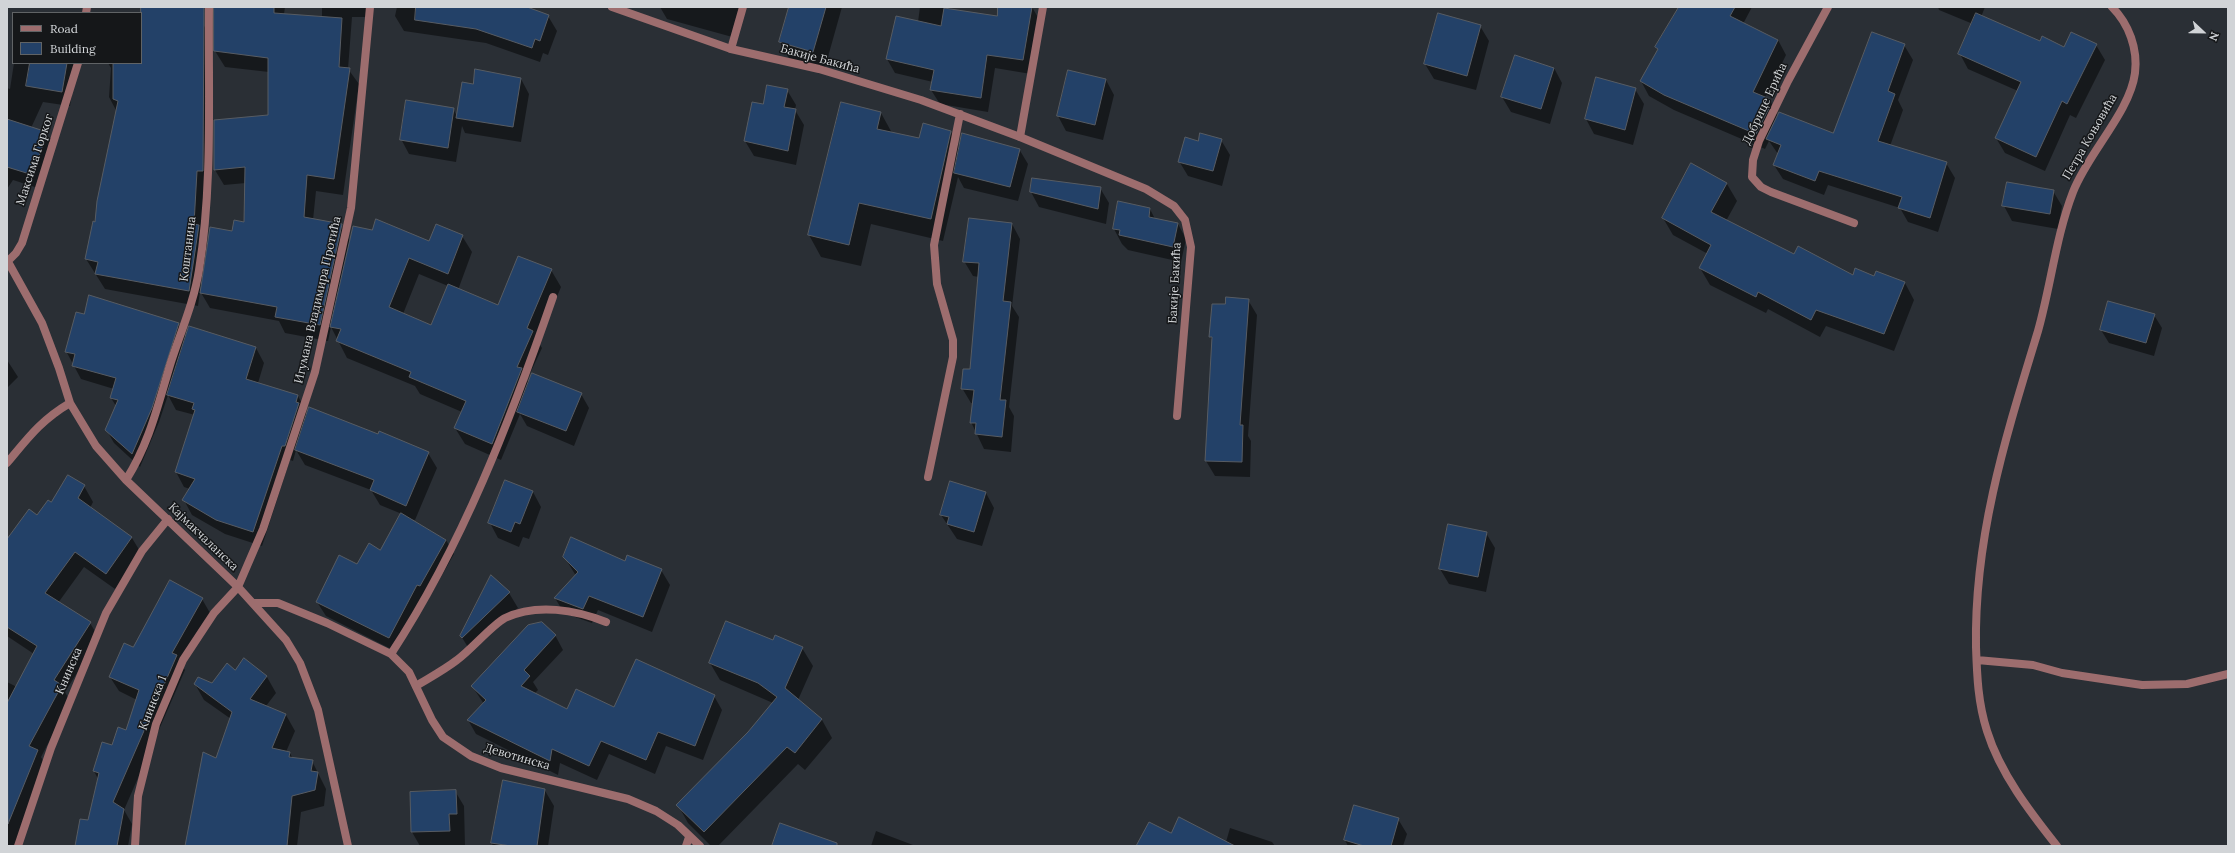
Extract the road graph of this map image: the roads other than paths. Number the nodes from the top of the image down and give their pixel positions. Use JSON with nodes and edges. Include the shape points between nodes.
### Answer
{"nodes":[{"id":1,"x":209,"y":7,"type":"edge"},
{"id":2,"x":370,"y":7,"type":"edge"},
{"id":3,"x":612,"y":7,"type":"edge"},
{"id":4,"x":743,"y":7,"type":"edge"},
{"id":5,"x":1043,"y":7,"type":"edge"},
{"id":6,"x":1828,"y":7,"type":"edge"},
{"id":7,"x":2112,"y":7,"type":"edge"},
{"id":8,"x":731,"y":49,"type":"junction"},
{"id":9,"x":78,"y":64,"type":"edge"},
{"id":10,"x":960,"y":114,"type":"junction"},
{"id":11,"x":1020,"y":137,"type":"junction"},
{"id":12,"x":1854,"y":223,"type":"dead end"},
{"id":13,"x":7,"y":261,"type":"edge"},
{"id":14,"x":553,"y":297,"type":"dead end"},
{"id":15,"x":70,"y":403,"type":"junction"},
{"id":16,"x":1177,"y":416,"type":"dead end"},
{"id":17,"x":7,"y":463,"type":"edge"},
{"id":18,"x":928,"y":477,"type":"dead end"},
{"id":19,"x":126,"y":480,"type":"junction"},
{"id":20,"x":168,"y":519,"type":"junction"},
{"id":21,"x":238,"y":587,"type":"junction"},
{"id":22,"x":254,"y":604,"type":"junction"},
{"id":23,"x":606,"y":622,"type":"dead end"},
{"id":24,"x":391,"y":654,"type":"junction"},
{"id":25,"x":1977,"y":660,"type":"junction"},
{"id":26,"x":2228,"y":674,"type":"edge"},
{"id":27,"x":416,"y":686,"type":"junction"},
{"id":28,"x":689,"y":837,"type":"junction"},
{"id":29,"x":18,"y":846,"type":"edge"},
{"id":30,"x":135,"y":846,"type":"edge"},
{"id":31,"x":348,"y":846,"type":"edge"},
{"id":32,"x":686,"y":846,"type":"edge"},
{"id":33,"x":700,"y":846,"type":"edge"},
{"id":34,"x":2057,"y":846,"type":"edge"}],
"edges":[{"from":1,"to":19,"type":"street","name":"Коштанина","via":[[207,168],[204,233],[199,270],[194,297],[171,362],[151,433]]},
{"from":2,"to":21,"type":"street","name":"Игумана Владимира Протића","via":[[351,208],[338,276],[315,372],[263,529]]},
{"from":3,"to":8,"type":"street","name":"Бакије Бакића"},
{"from":4,"to":8,"type":"street"},
{"from":5,"to":11,"type":"street"},
{"from":6,"to":12,"type":"street","name":"Добрице Ерића","via":[[1788,80],[1759,142],[1753,160],[1752,177],[1760,187],[1771,192]]},
{"from":7,"to":25,"type":"street","name":"Петра Коњовића","via":[[2127,27],[2133,43],[2136,64],[2133,85],[2117,116],[2087,162],[2073,192],[2058,239],[2045,306],[2017,400],[1984,530],[1977,588]]},
{"from":8,"to":10,"type":"street","name":"Бакије Бакића","via":[[819,69]]},
{"from":9,"to":13,"type":"street","name":"Максима Горког","via":[[22,243]]},
{"from":10,"to":11,"type":"street","name":"Бакије Бакића"},
{"from":10,"to":18,"type":"street","via":[[934,245],[937,284],[953,340],[952,357]]},
{"from":11,"to":16,"type":"street","name":"Бакије Бакића","via":[[1146,189],[1174,206],[1186,220],[1191,247]]},
{"from":13,"to":15,"type":"street","name":"Кајмакчаланска","via":[[42,322]]},
{"from":14,"to":24,"type":"street","via":[[514,405],[463,526],[436,581]]},
{"from":15,"to":17,"type":"street","via":[[51,414],[37,427]]},
{"from":15,"to":19,"type":"street","name":"Кајмакчаланска","via":[[96,446]]},
{"from":19,"to":20,"type":"street","name":"Кајмакчаланска"},
{"from":20,"to":21,"type":"street","name":"Кајмакчаланска"},
{"from":20,"to":29,"type":"street","name":"Книнска","via":[[142,552],[106,613],[50,748]]},
{"from":21,"to":22,"type":"street","name":"Кајмакчаланска"},
{"from":21,"to":30,"type":"street","name":"Книнска 1","via":[[214,612],[183,660],[156,724],[138,796]]},
{"from":22,"to":24,"type":"street","name":"Девотинска","via":[[278,603]]},
{"from":22,"to":31,"type":"street","name":"Кајмакчаланска","via":[[286,640],[309,682]]},
{"from":23,"to":27,"type":"street","via":[[576,612],[551,610],[505,618],[457,660]]},
{"from":24,"to":27,"type":"street","name":"Девотинска","via":[[409,672]]},
{"from":25,"to":26,"type":"street","via":[[2033,665],[2062,673],[2142,685],[2187,684]]},
{"from":25,"to":34,"type":"street","name":"Петра Коњовића","via":[[1980,709],[1994,750],[2013,784]]},
{"from":27,"to":28,"type":"street","name":"Девотинска","via":[[443,738],[471,756],[502,768],[628,798],[678,825]]},
{"from":28,"to":32,"type":"street"},
{"from":28,"to":33,"type":"street","name":"Девотинска"}]}
